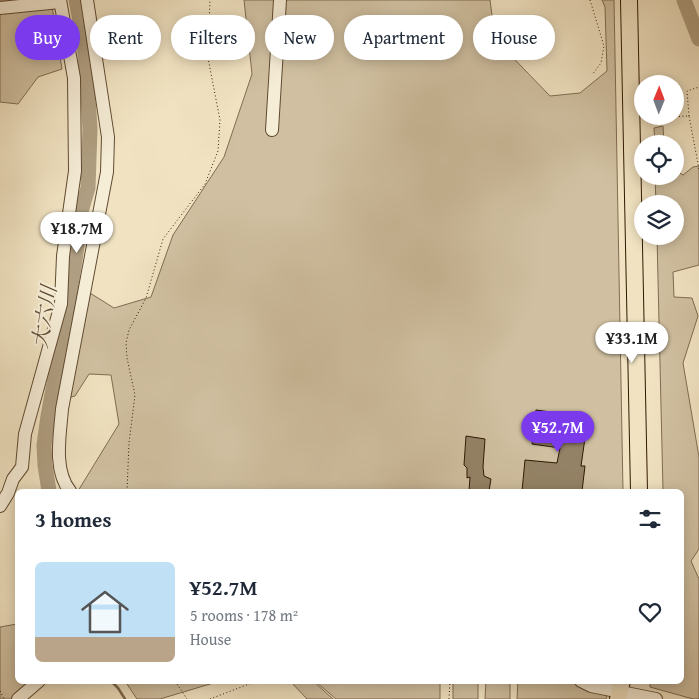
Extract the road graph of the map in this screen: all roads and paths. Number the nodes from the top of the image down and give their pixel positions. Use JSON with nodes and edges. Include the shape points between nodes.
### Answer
{"nodes":[{"id":1,"x":87,"y":0,"type":"edge"},
{"id":2,"x":210,"y":0,"type":"edge"},
{"id":3,"x":280,"y":0,"type":"edge"},
{"id":4,"x":590,"y":0,"type":"edge"},
{"id":5,"x":629,"y":0,"type":"edge"},
{"id":6,"x":639,"y":0,"type":"edge"},
{"id":7,"x":60,"y":1,"type":"edge"},
{"id":8,"x":0,"y":8,"type":"edge"},
{"id":9,"x":592,"y":74,"type":"dead end"},
{"id":10,"x":641,"y":75,"type":"edge"},
{"id":11,"x":699,"y":87,"type":"edge"},
{"id":12,"x":684,"y":116,"type":"edge"},
{"id":13,"x":689,"y":116,"type":"junction"},
{"id":14,"x":272,"y":130,"type":"dead end"},
{"id":15,"x":699,"y":169,"type":"edge"},
{"id":16,"x":644,"y":245,"type":"edge"},
{"id":17,"x":69,"y":489,"type":"edge"},
{"id":18,"x":127,"y":489,"type":"edge"},
{"id":19,"x":639,"y":489,"type":"edge"},
{"id":20,"x":650,"y":489,"type":"edge"},
{"id":21,"x":0,"y":506,"type":"edge"},
{"id":22,"x":36,"y":684,"type":"edge"},
{"id":23,"x":177,"y":684,"type":"edge"},
{"id":24,"x":249,"y":684,"type":"edge"},
{"id":25,"x":450,"y":684,"type":"edge"},
{"id":26,"x":587,"y":684,"type":"edge"},
{"id":27,"x":0,"y":691,"type":"edge"},
{"id":28,"x":626,"y":691,"type":"edge"},
{"id":29,"x":4,"y":699,"type":"edge"},
{"id":30,"x":18,"y":699,"type":"edge"},
{"id":31,"x":187,"y":699,"type":"edge"},
{"id":32,"x":210,"y":699,"type":"edge"},
{"id":33,"x":449,"y":699,"type":"edge"},
{"id":34,"x":656,"y":699,"type":"edge"}],
"edges":[{"from":1,"to":17,"type":"street","via":[[108,137],[107,172],[62,410],[59,441],[63,480]]},
{"from":2,"to":18,"type":"path","via":[[208,58],[220,120],[218,151],[205,184],[164,239],[146,298],[129,330],[127,358],[135,395]]},
{"from":3,"to":14,"type":"street"},
{"from":4,"to":9,"type":"path","via":[[604,46],[601,63]]},
{"from":5,"to":19,"type":"main road"},
{"from":6,"to":10,"type":"main road"},
{"from":7,"to":8,"type":"street"},
{"from":7,"to":21,"type":"street","via":[[74,78],[75,171],[63,256],[61,304],[25,434],[22,467]]},
{"from":11,"to":13,"type":"path","via":[[687,91]]},
{"from":12,"to":13,"type":"path"},
{"from":13,"to":15,"type":"path"},
{"from":16,"to":20,"type":"main road"},
{"from":22,"to":30,"type":"street"},
{"from":23,"to":31,"type":"path"},
{"from":24,"to":32,"type":"path"},
{"from":25,"to":33,"type":"path"},
{"from":26,"to":28,"type":"street"},
{"from":27,"to":29,"type":"path"},
{"from":28,"to":34,"type":"street"}]}
